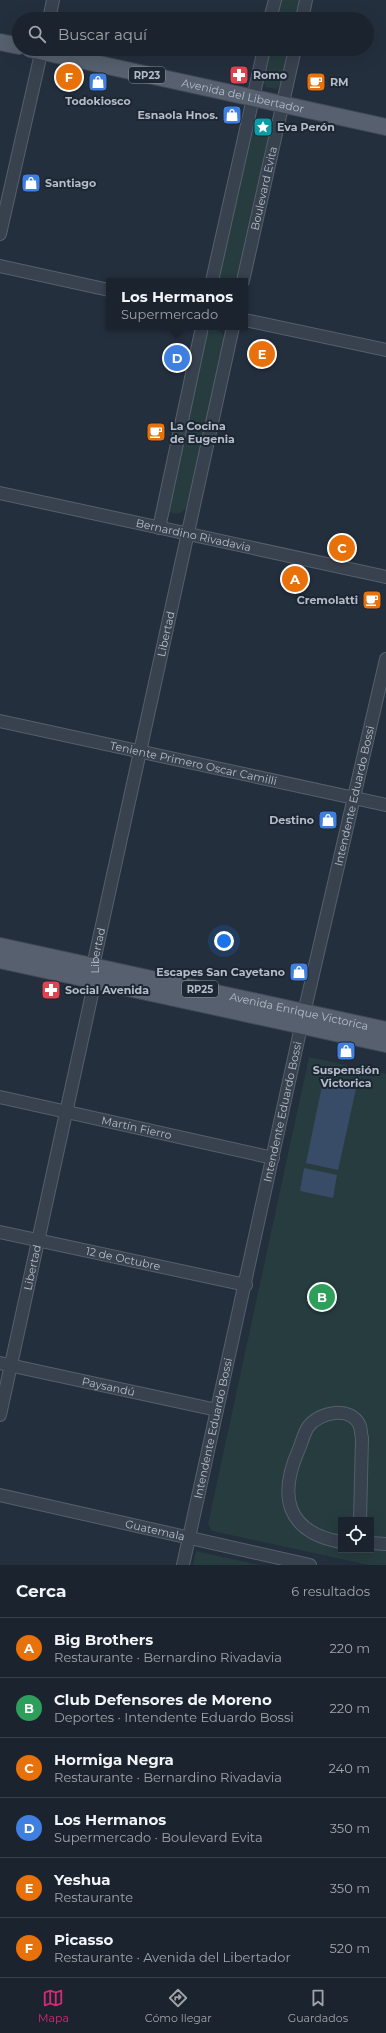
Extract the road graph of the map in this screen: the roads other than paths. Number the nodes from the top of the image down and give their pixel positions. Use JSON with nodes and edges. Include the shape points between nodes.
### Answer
{"nodes":[{"id":1,"x":53,"y":0,"type":"edge"},
{"id":2,"x":274,"y":0,"type":"edge"},
{"id":3,"x":306,"y":0,"type":"edge"},
{"id":4,"x":50,"y":12,"type":"edge"},
{"id":5,"x":271,"y":12,"type":"edge"},
{"id":6,"x":303,"y":12,"type":"edge"},
{"id":7,"x":0,"y":42,"type":"edge"},
{"id":8,"x":12,"y":45,"type":"edge"},
{"id":9,"x":37,"y":56,"type":"edge"},
{"id":10,"x":65,"y":56,"type":"edge"},
{"id":11,"x":262,"y":56,"type":"edge"},
{"id":12,"x":293,"y":56,"type":"edge"},
{"id":13,"x":253,"y":98,"type":"junction"},
{"id":14,"x":283,"y":104,"type":"junction"},
{"id":15,"x":386,"y":127,"type":"edge"},
{"id":16,"x":0,"y":234,"type":"edge"},
{"id":17,"x":0,"y":266,"type":"edge"},
{"id":18,"x":213,"y":278,"type":"edge"},
{"id":19,"x":244,"y":278,"type":"edge"},
{"id":20,"x":106,"y":289,"type":"edge"},
{"id":21,"x":248,"y":321,"type":"edge"},
{"id":22,"x":201,"y":330,"type":"edge"},
{"id":23,"x":232,"y":330,"type":"edge"},
{"id":24,"x":386,"y":350,"type":"edge"},
{"id":25,"x":0,"y":493,"type":"edge"},
{"id":26,"x":159,"y":528,"type":"junction"},
{"id":27,"x":187,"y":534,"type":"junction"},
{"id":28,"x":386,"y":578,"type":"edge"},
{"id":29,"x":386,"y":659,"type":"edge"},
{"id":30,"x":0,"y":721,"type":"edge"},
{"id":31,"x":138,"y":752,"type":"junction"},
{"id":32,"x":355,"y":798,"type":"junction"},
{"id":33,"x":386,"y":805,"type":"edge"},
{"id":34,"x":0,"y":946,"type":"edge"},
{"id":35,"x":0,"y":960,"type":"edge"},
{"id":36,"x":95,"y":973,"type":"junction"},
{"id":37,"x":303,"y":1019,"type":"junction"},
{"id":38,"x":386,"y":1030,"type":"edge"},
{"id":39,"x":386,"y":1044,"type":"edge"},
{"id":40,"x":0,"y":1098,"type":"edge"},
{"id":41,"x":66,"y":1112,"type":"junction"},
{"id":42,"x":273,"y":1158,"type":"junction"},
{"id":43,"x":0,"y":1232,"type":"edge"},
{"id":44,"x":38,"y":1240,"type":"junction"},
{"id":45,"x":246,"y":1285,"type":"junction"},
{"id":46,"x":5,"y":1365,"type":"edge"},
{"id":47,"x":217,"y":1410,"type":"junction"},
{"id":48,"x":0,"y":1415,"type":"edge"},
{"id":49,"x":0,"y":1496,"type":"edge"},
{"id":50,"x":360,"y":1517,"type":"edge"},
{"id":51,"x":189,"y":1539,"type":"junction"},
{"id":52,"x":338,"y":1541,"type":"edge"},
{"id":53,"x":374,"y":1543,"type":"edge"},
{"id":54,"x":386,"y":1544,"type":"edge"},
{"id":55,"x":183,"y":1565,"type":"edge"},
{"id":56,"x":310,"y":1565,"type":"edge"}],
"edges":[{"from":1,"to":4,"type":"street"},
{"from":2,"to":5,"type":"street"},
{"from":3,"to":6,"type":"street"},
{"from":7,"to":8,"type":"main road"},
{"from":9,"to":16,"type":"street"},
{"from":10,"to":13,"type":"main road","name":"Avenida del Libertador","number":"RP23"},
{"from":11,"to":13,"type":"street"},
{"from":12,"to":14,"type":"street","name":"Boulevard Evita"},
{"from":13,"to":14,"type":"main road","name":"Avenida del Libertador","number":"RP23"},
{"from":13,"to":18,"type":"street"},
{"from":14,"to":15,"type":"main road","name":"Avenida del Libertador","number":"RP23"},
{"from":14,"to":19,"type":"street","name":"Boulevard Evita"},
{"from":17,"to":20,"type":"street"},
{"from":21,"to":24,"type":"street"},
{"from":22,"to":26,"type":"street"},
{"from":23,"to":27,"type":"street"},
{"from":25,"to":26,"type":"street","name":"Bernardino Rivadavia"},
{"from":26,"to":27,"type":"street","name":"Bernardino Rivadavia"},
{"from":27,"to":28,"type":"street","name":"Bernardino Rivadavia"},
{"from":27,"to":31,"type":"street","name":"Libertad"},
{"from":29,"to":32,"type":"street","name":"Intendente Eduardo Bossi"},
{"from":30,"to":31,"type":"street","name":"Teniente Primero Oscar Camilli"},
{"from":31,"to":32,"type":"street","name":"Teniente Primero Oscar Camilli"},
{"from":31,"to":36,"type":"street","name":"Libertad"},
{"from":32,"to":33,"type":"street","name":"Teniente Primero Oscar Camilli"},
{"from":32,"to":37,"type":"street","name":"Intendente Eduardo Bossi"},
{"from":34,"to":36,"type":"main road","name":"Avenida Enrique Victorica","number":"RP25"},
{"from":35,"to":36,"type":"main road","name":"Avenida Enrique Victorica","number":"RP25"},
{"from":36,"to":37,"type":"main road","name":"Avenida Enrique Victorica","number":"RP25"},
{"from":36,"to":41,"type":"street","name":"Libertad"},
{"from":37,"to":38,"type":"main road","name":"Avenida Enrique Victorica","number":"RP25"},
{"from":37,"to":39,"type":"main road","name":"Avenida Enrique Victorica","number":"RP25"},
{"from":37,"to":42,"type":"street","name":"Intendente Eduardo Bossi"},
{"from":40,"to":41,"type":"street","name":"Martín Fierro"},
{"from":41,"to":42,"type":"street","name":"Martín Fierro"},
{"from":41,"to":44,"type":"street","name":"Libertad"},
{"from":42,"to":45,"type":"street","name":"Intendente Eduardo Bossi"},
{"from":43,"to":44,"type":"street","name":"12 de Octubre"},
{"from":44,"to":45,"type":"street","name":"12 de Octubre"},
{"from":44,"to":46,"type":"street","name":"Libertad"},
{"from":45,"to":47,"type":"street","name":"Intendente Eduardo Bossi"},
{"from":46,"to":47,"type":"street","name":"Paysandú"},
{"from":46,"to":48,"type":"street","name":"Libertad"},
{"from":47,"to":51,"type":"street","name":"Intendente Eduardo Bossi"},
{"from":49,"to":51,"type":"street","name":"Guatemala"},
{"from":50,"to":52,"type":"street","via":[[360,1426],[353,1418],[340,1413],[328,1413],[308,1427],[293,1462],[288,1488],[294,1517],[323,1537]]},
{"from":51,"to":55,"type":"street","name":"Intendente Eduardo Bossi"},
{"from":51,"to":56,"type":"street","name":"Guatemala"},
{"from":53,"to":54,"type":"street"}]}
